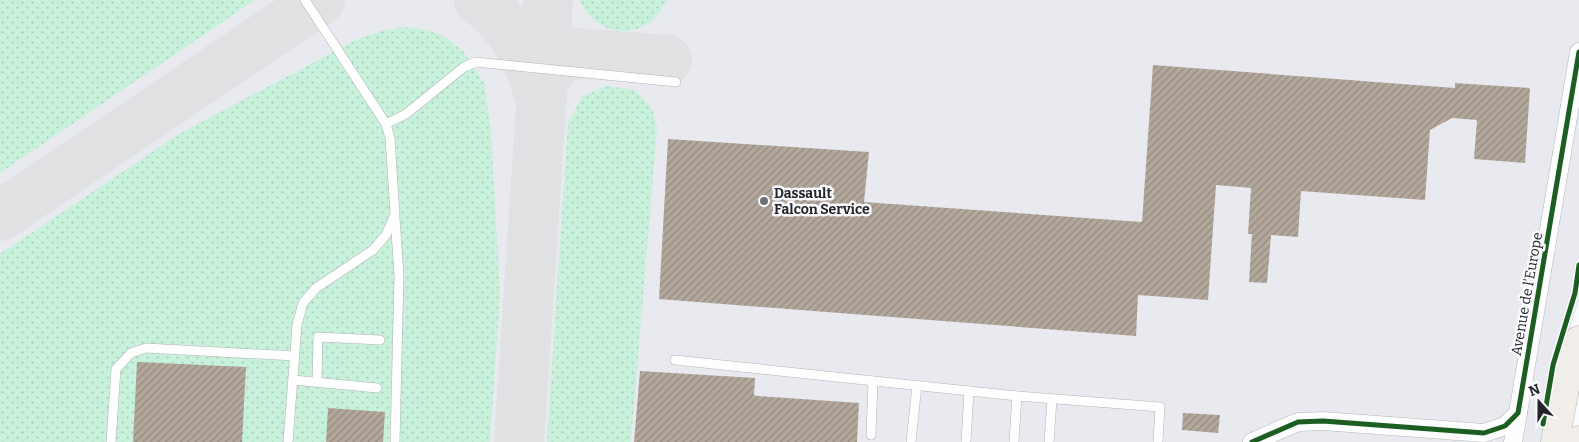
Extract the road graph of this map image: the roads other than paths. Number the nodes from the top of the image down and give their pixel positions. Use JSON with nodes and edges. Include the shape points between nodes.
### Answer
{"nodes":[{"id":1,"x":305,"y":0,"type":"edge"},
{"id":2,"x":1579,"y":52,"type":"edge"},
{"id":3,"x":676,"y":82,"type":"dead end"},
{"id":4,"x":386,"y":124,"type":"junction"},
{"id":5,"x":395,"y":214,"type":"junction"},
{"id":6,"x":380,"y":340,"type":"dead end"},
{"id":7,"x":1579,"y":340,"type":"edge"},
{"id":8,"x":295,"y":356,"type":"junction"},
{"id":9,"x":674,"y":360,"type":"dead end"},
{"id":10,"x":293,"y":380,"type":"junction"},
{"id":11,"x":873,"y":381,"type":"junction"},
{"id":12,"x":316,"y":382,"type":"junction"},
{"id":13,"x":917,"y":385,"type":"junction"},
{"id":14,"x":377,"y":388,"type":"dead end"},
{"id":15,"x":969,"y":391,"type":"junction"},
{"id":16,"x":1017,"y":396,"type":"junction"},
{"id":17,"x":1052,"y":399,"type":"junction"},
{"id":18,"x":1518,"y":413,"type":"junction"},
{"id":19,"x":871,"y":435,"type":"dead end"},
{"id":20,"x":111,"y":442,"type":"edge"},
{"id":21,"x":288,"y":442,"type":"edge"},
{"id":22,"x":395,"y":442,"type":"edge"},
{"id":23,"x":912,"y":442,"type":"edge"},
{"id":24,"x":966,"y":442,"type":"edge"},
{"id":25,"x":1014,"y":442,"type":"edge"},
{"id":26,"x":1049,"y":442,"type":"edge"},
{"id":27,"x":1158,"y":442,"type":"edge"},
{"id":28,"x":1252,"y":442,"type":"edge"},
{"id":29,"x":1513,"y":442,"type":"edge"},
{"id":30,"x":1555,"y":442,"type":"edge"}],
"edges":[{"from":1,"to":4,"type":"lane"},
{"from":2,"to":18,"type":"street","name":"Avenue de l'Europe"},
{"from":3,"to":4,"type":"lane","via":[[476,62],[464,67],[406,114]]},
{"from":4,"to":5,"type":"lane","via":[[390,138]]},
{"from":5,"to":8,"type":"lane","via":[[386,235],[373,250],[316,288],[303,303],[297,325]]},
{"from":5,"to":22,"type":"lane","via":[[399,275]]},
{"from":6,"to":12,"type":"lane","via":[[318,337]]},
{"from":7,"to":30,"type":"main road","via":[[1567,377]]},
{"from":8,"to":10,"type":"lane"},
{"from":8,"to":20,"type":"lane","via":[[146,348],[131,353],[116,369]]},
{"from":9,"to":11,"type":"lane"},
{"from":10,"to":12,"type":"lane"},
{"from":10,"to":21,"type":"lane"},
{"from":11,"to":13,"type":"lane"},
{"from":11,"to":19,"type":"lane"},
{"from":12,"to":14,"type":"lane"},
{"from":13,"to":15,"type":"lane"},
{"from":13,"to":23,"type":"lane"},
{"from":15,"to":16,"type":"lane"},
{"from":15,"to":24,"type":"lane"},
{"from":16,"to":17,"type":"lane"},
{"from":16,"to":25,"type":"lane"},
{"from":17,"to":26,"type":"lane"},
{"from":17,"to":27,"type":"lane","via":[[1160,406]]},
{"from":18,"to":28,"type":"street","via":[[1505,426],[1484,433],[1323,421],[1298,422]]},
{"from":18,"to":29,"type":"street","name":"Avenue de l'Europe"}]}
